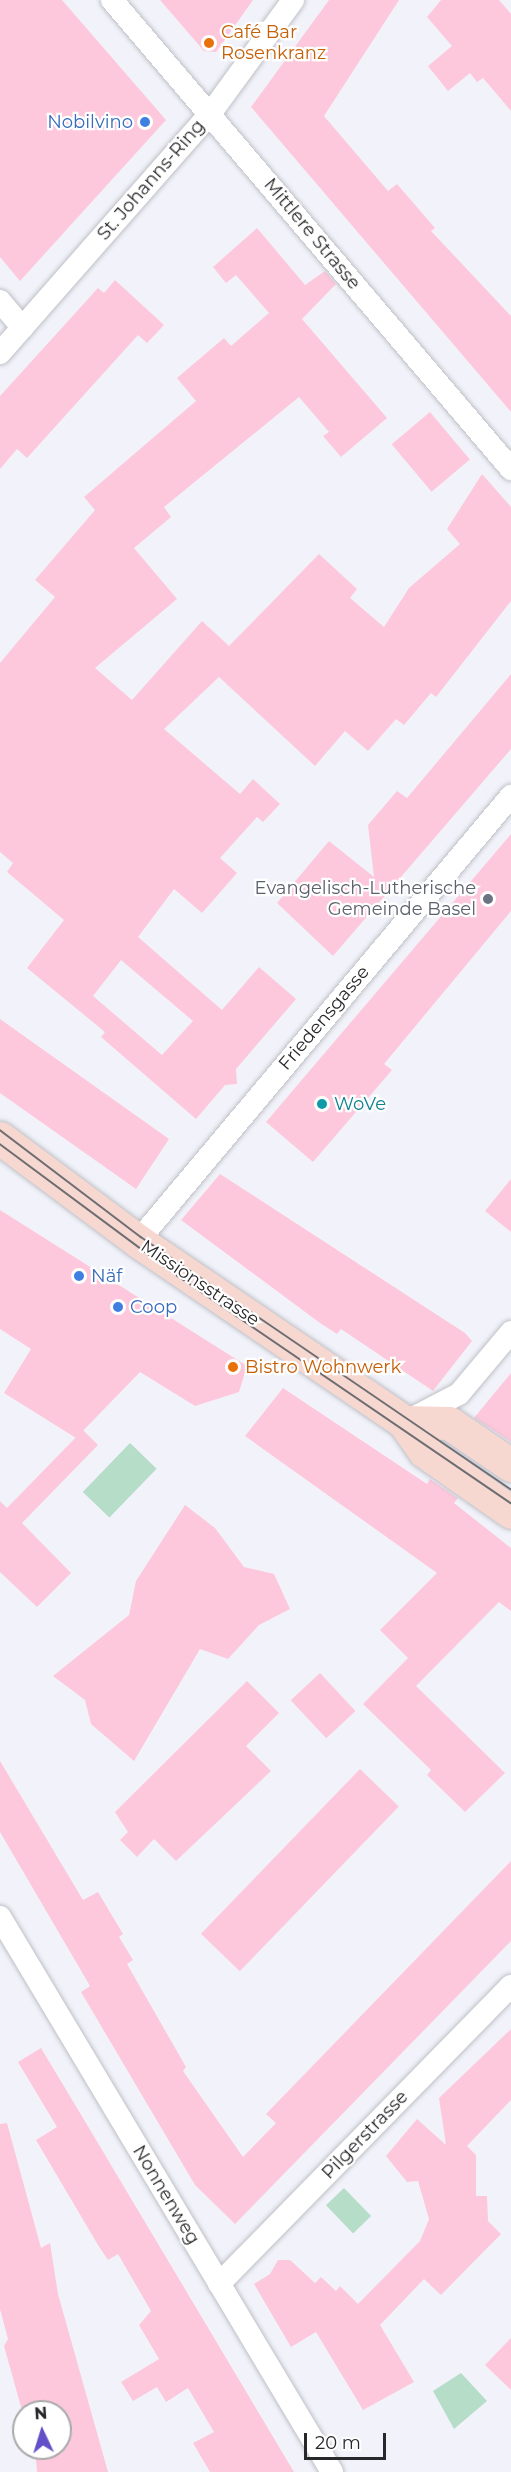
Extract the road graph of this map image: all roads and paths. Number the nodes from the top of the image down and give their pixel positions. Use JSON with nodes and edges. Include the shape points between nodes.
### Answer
{"nodes":[{"id":1,"x":112,"y":0,"type":"edge"},
{"id":2,"x":293,"y":0,"type":"edge"},
{"id":3,"x":210,"y":114,"type":"junction"},
{"id":4,"x":0,"y":301,"type":"edge"},
{"id":5,"x":23,"y":328,"type":"junction"},
{"id":6,"x":0,"y":353,"type":"edge"},
{"id":7,"x":511,"y":469,"type":"edge"},
{"id":8,"x":511,"y":796,"type":"edge"},
{"id":9,"x":0,"y":1137,"type":"edge"},
{"id":10,"x":138,"y":1241,"type":"junction"},
{"id":11,"x":511,"y":1332,"type":"edge"},
{"id":12,"x":404,"y":1422,"type":"junction"},
{"id":13,"x":511,"y":1465,"type":"edge"},
{"id":14,"x":511,"y":1512,"type":"edge"},
{"id":15,"x":0,"y":1917,"type":"edge"},
{"id":16,"x":511,"y":1986,"type":"edge"},
{"id":17,"x":219,"y":2284,"type":"junction"},
{"id":18,"x":332,"y":2472,"type":"edge"}],
"edges":[{"from":1,"to":3,"type":"street","name":"Mittlere Strasse"},
{"from":2,"to":3,"type":"street","name":"St. Johanns-Ring"},
{"from":3,"to":5,"type":"street","name":"St. Johanns-Ring"},
{"from":3,"to":7,"type":"street","name":"Mittlere Strasse"},
{"from":4,"to":5,"type":"street"},
{"from":5,"to":6,"type":"street","name":"St. Johanns-Ring"},
{"from":8,"to":10,"type":"street","name":"Friedensgasse"},
{"from":9,"to":10,"type":"main road","name":"Missionsstrasse"},
{"from":10,"to":12,"type":"main road","name":"Missionsstrasse"},
{"from":11,"to":12,"type":"street","via":[[459,1394]]},
{"from":12,"to":13,"type":"main road","via":[[449,1423]]},
{"from":12,"to":14,"type":"main road","name":"Missionsstrasse","via":[[424,1451]]},
{"from":15,"to":17,"type":"street","name":"Nonnenweg"},
{"from":16,"to":17,"type":"street","name":"Pilgerstrasse"},
{"from":17,"to":18,"type":"street","name":"Nonnenweg"}]}
